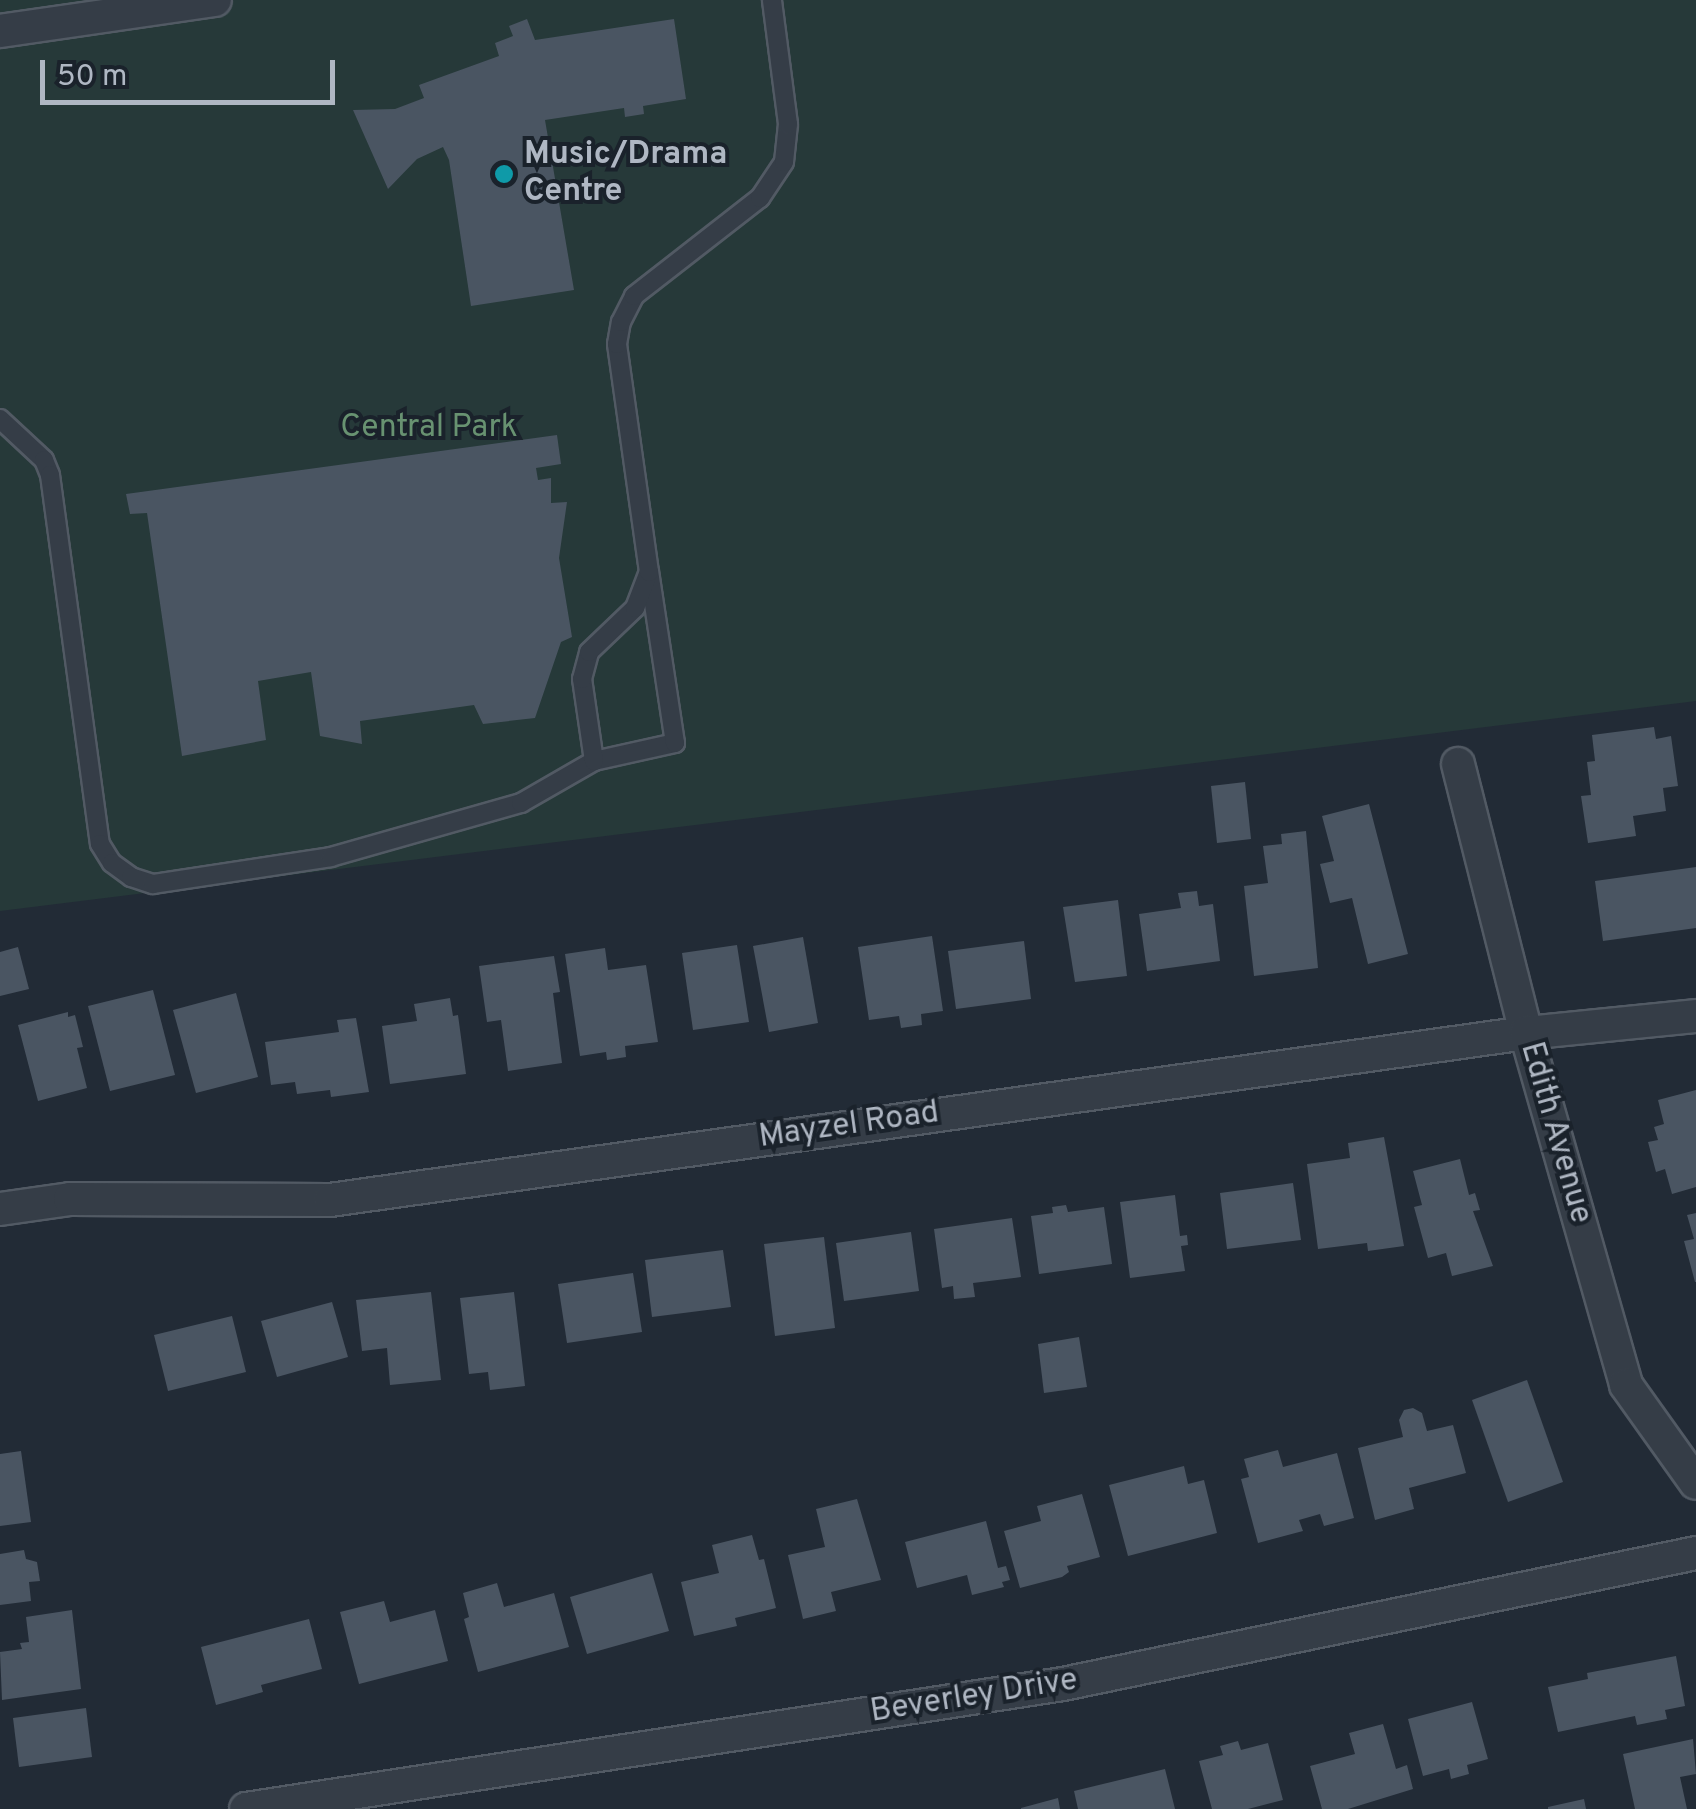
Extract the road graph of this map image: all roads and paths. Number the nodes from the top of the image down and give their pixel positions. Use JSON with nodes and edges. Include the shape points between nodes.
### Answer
{"nodes":[{"id":1,"x":215,"y":0,"type":"edge"},
{"id":2,"x":772,"y":0,"type":"edge"},
{"id":3,"x":0,"y":31,"type":"edge"},
{"id":4,"x":0,"y":419,"type":"edge"},
{"id":5,"x":648,"y":572,"type":"junction"},
{"id":6,"x":594,"y":760,"type":"junction"},
{"id":7,"x":1458,"y":764,"type":"dead end"},
{"id":8,"x":1696,"y":1016,"type":"edge"},
{"id":9,"x":1526,"y":1033,"type":"junction"},
{"id":10,"x":0,"y":1209,"type":"edge"},
{"id":11,"x":1696,"y":1483,"type":"edge"},
{"id":12,"x":1696,"y":1553,"type":"edge"},
{"id":13,"x":246,"y":1809,"type":"edge"}],
"edges":[{"from":1,"to":3,"type":"street"},
{"from":2,"to":5,"type":"lane","via":[[788,124],[784,162],[760,198],[634,296],[621,322],[617,344]]},
{"from":4,"to":6,"type":"lane","via":[[44,460],[50,475],[100,844],[131,877],[152,884],[330,857],[522,803]]},
{"from":5,"to":6,"type":"lane","via":[[635,608],[588,652],[582,679]]},
{"from":5,"to":6,"type":"lane","via":[[675,743]]},
{"from":7,"to":9,"type":"street","name":"Edith Avenue"},
{"from":8,"to":9,"type":"street","name":"Mayzel Road"},
{"from":9,"to":10,"type":"street","name":"Mayzel Road","via":[[330,1200],[70,1200]]},
{"from":9,"to":11,"type":"street","name":"Edith Avenue","via":[[1626,1385]]},
{"from":12,"to":13,"type":"street","name":"Beverley Drive","via":[[1063,1684]]}]}
